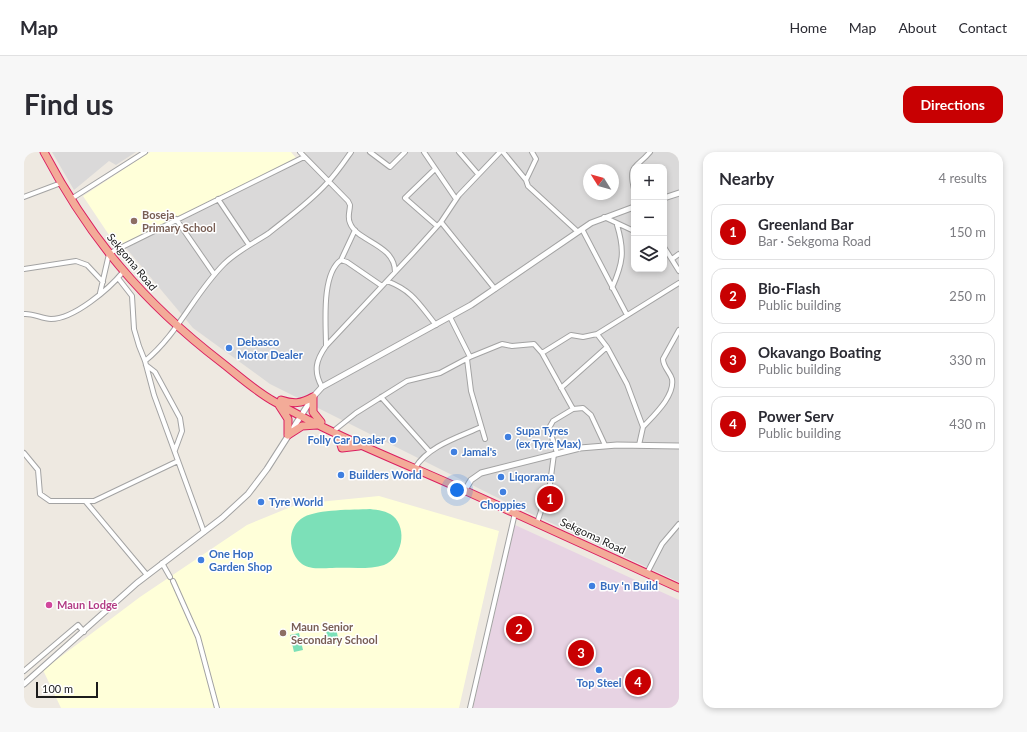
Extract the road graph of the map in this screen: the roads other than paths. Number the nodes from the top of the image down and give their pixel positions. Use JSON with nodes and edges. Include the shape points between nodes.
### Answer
{"nodes":[{"id":1,"x":44,"y":152,"type":"edge"},
{"id":2,"x":143,"y":152,"type":"edge"},
{"id":3,"x":300,"y":152,"type":"edge"},
{"id":4,"x":352,"y":152,"type":"edge"},
{"id":5,"x":370,"y":152,"type":"edge"},
{"id":6,"x":406,"y":152,"type":"edge"},
{"id":7,"x":424,"y":152,"type":"edge"},
{"id":8,"x":459,"y":152,"type":"edge"},
{"id":9,"x":500,"y":152,"type":"edge"},
{"id":10,"x":503,"y":152,"type":"edge"},
{"id":11,"x":532,"y":152,"type":"edge"},
{"id":12,"x":650,"y":152,"type":"edge"},
{"id":13,"x":304,"y":157,"type":"junction"},
{"id":14,"x":637,"y":164,"type":"edge"},
{"id":15,"x":435,"y":169,"type":"junction"},
{"id":16,"x":478,"y":174,"type":"junction"},
{"id":17,"x":526,"y":180,"type":"junction"},
{"id":18,"x":61,"y":183,"type":"junction"},
{"id":19,"x":328,"y":183,"type":"junction"},
{"id":20,"x":679,"y":193,"type":"edge"},
{"id":21,"x":24,"y":197,"type":"edge"},
{"id":22,"x":667,"y":197,"type":"edge"},
{"id":23,"x":71,"y":199,"type":"junction"},
{"id":24,"x":218,"y":199,"type":"junction"},
{"id":25,"x":456,"y":199,"type":"junction"},
{"id":26,"x":631,"y":208,"type":"edge"},
{"id":27,"x":604,"y":217,"type":"junction"},
{"id":28,"x":176,"y":219,"type":"junction"},
{"id":29,"x":441,"y":222,"type":"junction"},
{"id":30,"x":617,"y":224,"type":"junction"},
{"id":31,"x":437,"y":226,"type":"junction"},
{"id":32,"x":355,"y":230,"type":"junction"},
{"id":33,"x":580,"y":230,"type":"junction"},
{"id":34,"x":631,"y":230,"type":"edge"},
{"id":35,"x":250,"y":245,"type":"junction"},
{"id":36,"x":667,"y":252,"type":"edge"},
{"id":37,"x":110,"y":254,"type":"junction"},
{"id":38,"x":679,"y":254,"type":"edge"},
{"id":39,"x":672,"y":259,"type":"junction"},
{"id":40,"x":341,"y":260,"type":"junction"},
{"id":41,"x":24,"y":269,"type":"edge"},
{"id":42,"x":679,"y":271,"type":"edge"},
{"id":43,"x":123,"y":272,"type":"junction"},
{"id":44,"x":395,"y":273,"type":"junction"},
{"id":45,"x":214,"y":274,"type":"junction"},
{"id":46,"x":118,"y":278,"type":"junction"},
{"id":47,"x":387,"y":281,"type":"junction"},
{"id":48,"x":103,"y":282,"type":"junction"},
{"id":49,"x":679,"y":282,"type":"edge"},
{"id":50,"x":382,"y":286,"type":"junction"},
{"id":51,"x":612,"y":288,"type":"junction"},
{"id":52,"x":495,"y":289,"type":"junction"},
{"id":53,"x":100,"y":293,"type":"junction"},
{"id":54,"x":24,"y":314,"type":"edge"},
{"id":55,"x":626,"y":315,"type":"junction"},
{"id":56,"x":450,"y":317,"type":"junction"},
{"id":57,"x":436,"y":325,"type":"junction"},
{"id":58,"x":177,"y":327,"type":"junction"},
{"id":59,"x":679,"y":330,"type":"edge"},
{"id":60,"x":597,"y":334,"type":"junction"},
{"id":61,"x":326,"y":346,"type":"junction"},
{"id":62,"x":607,"y":347,"type":"junction"},
{"id":63,"x":542,"y":353,"type":"junction"},
{"id":64,"x":469,"y":358,"type":"junction"},
{"id":65,"x":146,"y":363,"type":"junction"},
{"id":66,"x":322,"y":387,"type":"junction"},
{"id":67,"x":561,"y":388,"type":"junction"},
{"id":68,"x":313,"y":397,"type":"junction"},
{"id":69,"x":381,"y":397,"type":"junction"},
{"id":70,"x":280,"y":402,"type":"junction"},
{"id":71,"x":573,"y":409,"type":"junction"},
{"id":72,"x":302,"y":414,"type":"junction"},
{"id":73,"x":320,"y":424,"type":"junction"},
{"id":74,"x":481,"y":427,"type":"junction"},
{"id":75,"x":643,"y":427,"type":"junction"},
{"id":76,"x":337,"y":432,"type":"junction"},
{"id":77,"x":288,"y":435,"type":"junction"},
{"id":78,"x":485,"y":439,"type":"dead end"},
{"id":79,"x":605,"y":445,"type":"junction"},
{"id":80,"x":639,"y":445,"type":"junction"},
{"id":81,"x":362,"y":446,"type":"junction"},
{"id":82,"x":679,"y":446,"type":"edge"},
{"id":83,"x":174,"y":450,"type":"junction"},
{"id":84,"x":430,"y":452,"type":"junction"},
{"id":85,"x":24,"y":453,"type":"edge"},
{"id":86,"x":555,"y":453,"type":"junction"},
{"id":87,"x":178,"y":461,"type":"junction"},
{"id":88,"x":413,"y":467,"type":"junction"},
{"id":89,"x":465,"y":490,"type":"junction"},
{"id":90,"x":86,"y":502,"type":"junction"},
{"id":91,"x":515,"y":513,"type":"junction"},
{"id":92,"x":537,"y":523,"type":"junction"},
{"id":93,"x":679,"y":524,"type":"edge"},
{"id":94,"x":204,"y":532,"type":"junction"},
{"id":95,"x":162,"y":563,"type":"junction"},
{"id":96,"x":647,"y":573,"type":"junction"},
{"id":97,"x":147,"y":575,"type":"junction"},
{"id":98,"x":679,"y":588,"type":"edge"},
{"id":99,"x":84,"y":632,"type":"junction"},
{"id":100,"x":24,"y":671,"type":"edge"},
{"id":101,"x":24,"y":684,"type":"edge"},
{"id":102,"x":217,"y":708,"type":"edge"},
{"id":103,"x":470,"y":708,"type":"edge"}],
"edges":[{"from":1,"to":18,"type":"highway","name":"Sekgoma Road"},
{"from":2,"to":23,"type":"street"},
{"from":3,"to":13,"type":"street"},
{"from":4,"to":19,"type":"street"},
{"from":5,"to":6,"type":"street","via":[[390,167]]},
{"from":7,"to":15,"type":"street"},
{"from":8,"to":16,"type":"street"},
{"from":9,"to":16,"type":"street"},
{"from":10,"to":17,"type":"street"},
{"from":11,"to":17,"type":"street","via":[[536,159]]},
{"from":12,"to":14,"type":"street"},
{"from":13,"to":19,"type":"street"},
{"from":13,"to":24,"type":"street"},
{"from":15,"to":25,"type":"street"},
{"from":15,"to":31,"type":"street","via":[[405,198]]},
{"from":16,"to":25,"type":"street"},
{"from":17,"to":33,"type":"street","via":[[532,191]]},
{"from":18,"to":21,"type":"street"},
{"from":18,"to":23,"type":"highway","name":"Sekgoma Road"},
{"from":19,"to":32,"type":"street","via":[[350,205],[348,218]]},
{"from":19,"to":35,"type":"street","via":[[298,211]]},
{"from":20,"to":22,"type":"street"},
{"from":23,"to":37,"type":"highway","name":"Sekgoma Road"},
{"from":24,"to":28,"type":"street"},
{"from":24,"to":35,"type":"street"},
{"from":25,"to":29,"type":"street"},
{"from":26,"to":27,"type":"street"},
{"from":27,"to":30,"type":"street"},
{"from":27,"to":33,"type":"street"},
{"from":28,"to":37,"type":"street"},
{"from":28,"to":45,"type":"street"},
{"from":29,"to":31,"type":"street"},
{"from":29,"to":52,"type":"street"},
{"from":30,"to":34,"type":"street"},
{"from":30,"to":51,"type":"street","via":[[623,244],[623,255]]},
{"from":31,"to":44,"type":"street"},
{"from":32,"to":40,"type":"street"},
{"from":32,"to":44,"type":"street","via":[[384,250],[394,265]]},
{"from":33,"to":51,"type":"street"},
{"from":33,"to":52,"type":"street"},
{"from":35,"to":45,"type":"street"},
{"from":36,"to":39,"type":"street"},
{"from":37,"to":43,"type":"highway","name":"Sekgoma Road"},
{"from":37,"to":48,"type":"street"},
{"from":38,"to":39,"type":"street"},
{"from":39,"to":42,"type":"street"},
{"from":40,"to":50,"type":"street"},
{"from":40,"to":61,"type":"street","via":[[329,278],[325,320]]},
{"from":41,"to":48,"type":"street","via":[[76,261],[87,265]]},
{"from":43,"to":46,"type":"street"},
{"from":43,"to":58,"type":"highway","name":"Sekgoma Road"},
{"from":44,"to":47,"type":"street"},
{"from":45,"to":58,"type":"street"},
{"from":46,"to":53,"type":"street"},
{"from":46,"to":65,"type":"street","via":[[132,296],[134,329]]},
{"from":47,"to":50,"type":"street"},
{"from":47,"to":57,"type":"street","via":[[410,293]]},
{"from":48,"to":53,"type":"street"},
{"from":49,"to":55,"type":"street"},
{"from":50,"to":61,"type":"street"},
{"from":51,"to":55,"type":"street"},
{"from":52,"to":56,"type":"street"},
{"from":53,"to":54,"type":"street","via":[[63,318],[44,319]]},
{"from":55,"to":60,"type":"street"},
{"from":56,"to":57,"type":"street"},
{"from":56,"to":64,"type":"street"},
{"from":57,"to":66,"type":"street"},
{"from":58,"to":65,"type":"street"},
{"from":58,"to":70,"type":"highway","name":"Sekgoma Road","via":[[238,377]]},
{"from":59,"to":75,"type":"street","via":[[663,359],[672,377],[670,392]]},
{"from":60,"to":62,"type":"street"},
{"from":60,"to":63,"type":"street","via":[[583,338],[571,335]]},
{"from":61,"to":66,"type":"street","via":[[316,363],[316,372]]},
{"from":62,"to":67,"type":"street"},
{"from":62,"to":75,"type":"street","via":[[627,384]]},
{"from":63,"to":64,"type":"street","via":[[534,344],[505,344]]},
{"from":63,"to":67,"type":"street"},
{"from":64,"to":69,"type":"street","via":[[440,373],[407,381]]},
{"from":64,"to":74,"type":"street","via":[[471,391]]},
{"from":65,"to":83,"type":"street","via":[[152,389]]},
{"from":65,"to":83,"type":"street","via":[[155,372],[180,418],[182,431]]},
{"from":66,"to":68,"type":"street"},
{"from":67,"to":71,"type":"street"},
{"from":68,"to":70,"type":"highway","via":[[295,404]]},
{"from":68,"to":72,"type":"street"},
{"from":68,"to":73,"type":"highway","via":[[313,412]]},
{"from":69,"to":76,"type":"street","via":[[356,413]]},
{"from":69,"to":84,"type":"street"},
{"from":70,"to":72,"type":"highway","name":"Sekgoma Road"},
{"from":70,"to":77,"type":"highway","via":[[288,419]]},
{"from":71,"to":79,"type":"street","via":[[583,408],[591,415]]},
{"from":71,"to":86,"type":"street","via":[[553,422],[549,428]]},
{"from":72,"to":73,"type":"highway","name":"Sekgoma Road"},
{"from":72,"to":77,"type":"street"},
{"from":73,"to":76,"type":"highway","name":"Sekgoma Road"},
{"from":73,"to":77,"type":"highway","via":[[302,426]]},
{"from":74,"to":78,"type":"street"},
{"from":74,"to":84,"type":"street"},
{"from":75,"to":80,"type":"street"},
{"from":76,"to":81,"type":"highway","name":"Sekgoma Road"},
{"from":76,"to":81,"type":"highway","via":[[342,448]]},
{"from":76,"to":88,"type":"highway","name":"Sekgoma Road","via":[[390,454]]},
{"from":77,"to":94,"type":"street","via":[[248,494]]},
{"from":79,"to":80,"type":"street"},
{"from":79,"to":86,"type":"street"},
{"from":80,"to":82,"type":"street"},
{"from":81,"to":88,"type":"highway","name":"Sekgoma Road"},
{"from":83,"to":87,"type":"street"},
{"from":84,"to":88,"type":"street"},
{"from":85,"to":90,"type":"street","via":[[38,470],[40,491],[46,500]]},
{"from":86,"to":89,"type":"street","via":[[480,473],[471,480]]},
{"from":86,"to":92,"type":"street","via":[[550,484]]},
{"from":87,"to":90,"type":"street","via":[[101,498]]},
{"from":87,"to":94,"type":"street"},
{"from":88,"to":89,"type":"highway","name":"Sekgoma Road"},
{"from":89,"to":91,"type":"highway","name":"Sekgoma Road"},
{"from":90,"to":97,"type":"street"},
{"from":91,"to":92,"type":"highway","name":"Sekgoma Road"},
{"from":91,"to":103,"type":"street"},
{"from":92,"to":96,"type":"highway","name":"Sekgoma Road"},
{"from":93,"to":96,"type":"street","via":[[662,544]]},
{"from":94,"to":95,"type":"street"},
{"from":95,"to":97,"type":"street"},
{"from":95,"to":102,"type":"street","via":[[198,638]]},
{"from":96,"to":98,"type":"highway","name":"Sekgoma Road"},
{"from":97,"to":99,"type":"street"},
{"from":99,"to":100,"type":"street","via":[[78,625]]},
{"from":99,"to":101,"type":"street"}]}
